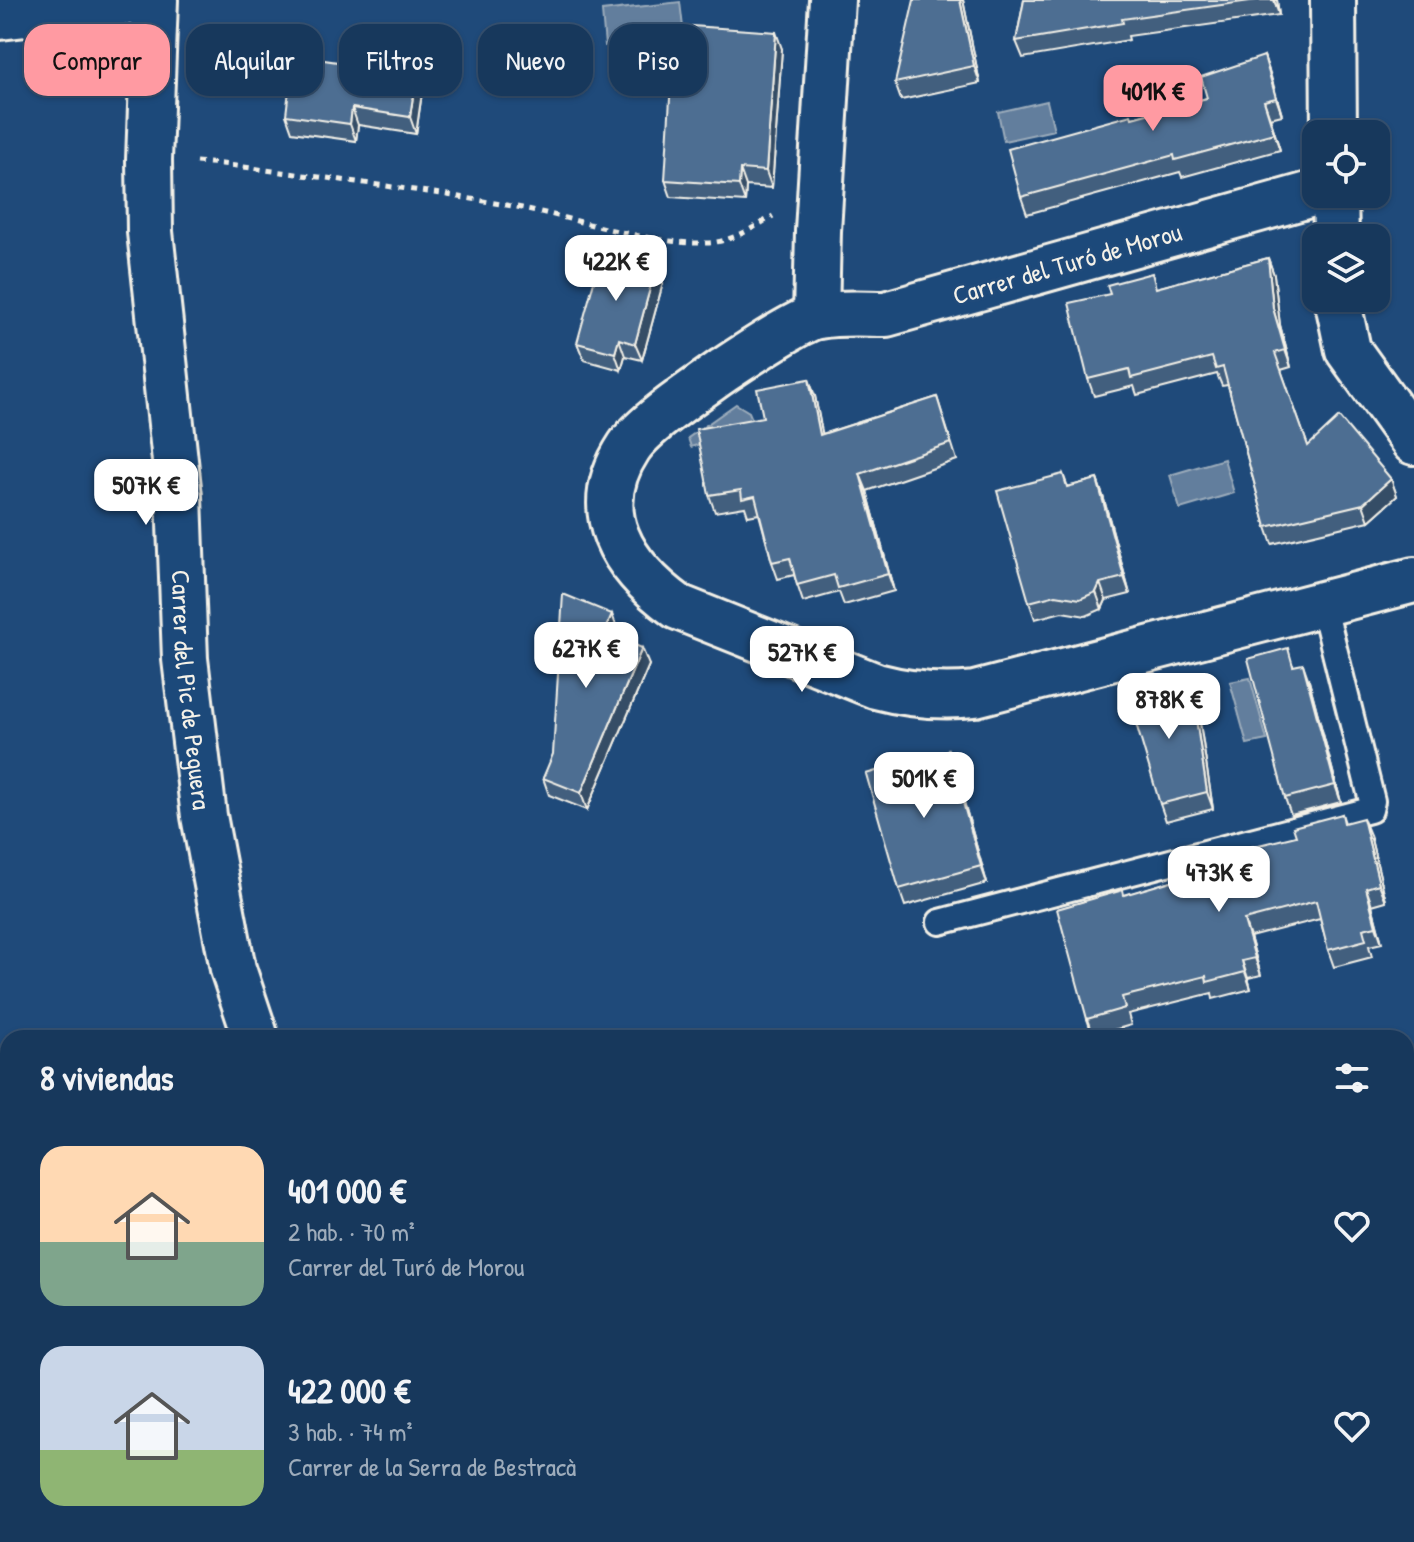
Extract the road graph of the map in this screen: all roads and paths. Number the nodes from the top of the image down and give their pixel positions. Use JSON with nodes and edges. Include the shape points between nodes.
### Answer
{"nodes":[{"id":1,"x":147,"y":0,"type":"edge"},
{"id":2,"x":155,"y":0,"type":"edge"},
{"id":3,"x":832,"y":0,"type":"edge"},
{"id":4,"x":1333,"y":0,"type":"edge"},
{"id":5,"x":0,"y":17,"type":"edge"},
{"id":6,"x":1334,"y":120,"type":"edge"},
{"id":7,"x":149,"y":160,"type":"junction"},
{"id":8,"x":821,"y":185,"type":"junction"},
{"id":9,"x":1302,"y":197,"type":"edge"},
{"id":10,"x":1340,"y":312,"type":"edge"},
{"id":11,"x":816,"y":316,"type":"junction"},
{"id":12,"x":1414,"y":442,"type":"edge"},
{"id":13,"x":1414,"y":580,"type":"edge"},
{"id":14,"x":1323,"y":604,"type":"junction"},
{"id":15,"x":940,"y":922,"type":"dead end"},
{"id":16,"x":253,"y":1030,"type":"edge"}],
"edges":[{"from":1,"to":5,"type":"street"},
{"from":2,"to":7,"type":"street","name":"Carrer del Pic de Peguera"},
{"from":3,"to":8,"type":"street"},
{"from":4,"to":6,"type":"street"},
{"from":7,"to":8,"type":"path","via":[[222,164],[421,191],[659,239],[705,243],[753,229]]},
{"from":7,"to":16,"type":"street","name":"Carrer del Pic de Peguera","via":[[150,232],[179,497],[185,659],[202,800],[233,969]]},
{"from":8,"to":11,"type":"street"},
{"from":9,"to":11,"type":"street","name":"Carrer del Turó de Morou","via":[[886,314]]},
{"from":10,"to":12,"type":"street","via":[[1348,350]]},
{"from":11,"to":14,"type":"street","via":[[741,358],[666,413],[630,445],[615,476],[614,530],[626,557],[650,587],[678,607],[876,686],[941,697],[975,694]]},
{"from":13,"to":14,"type":"street"},
{"from":14,"to":15,"type":"lane","via":[[1370,810]]}]}
